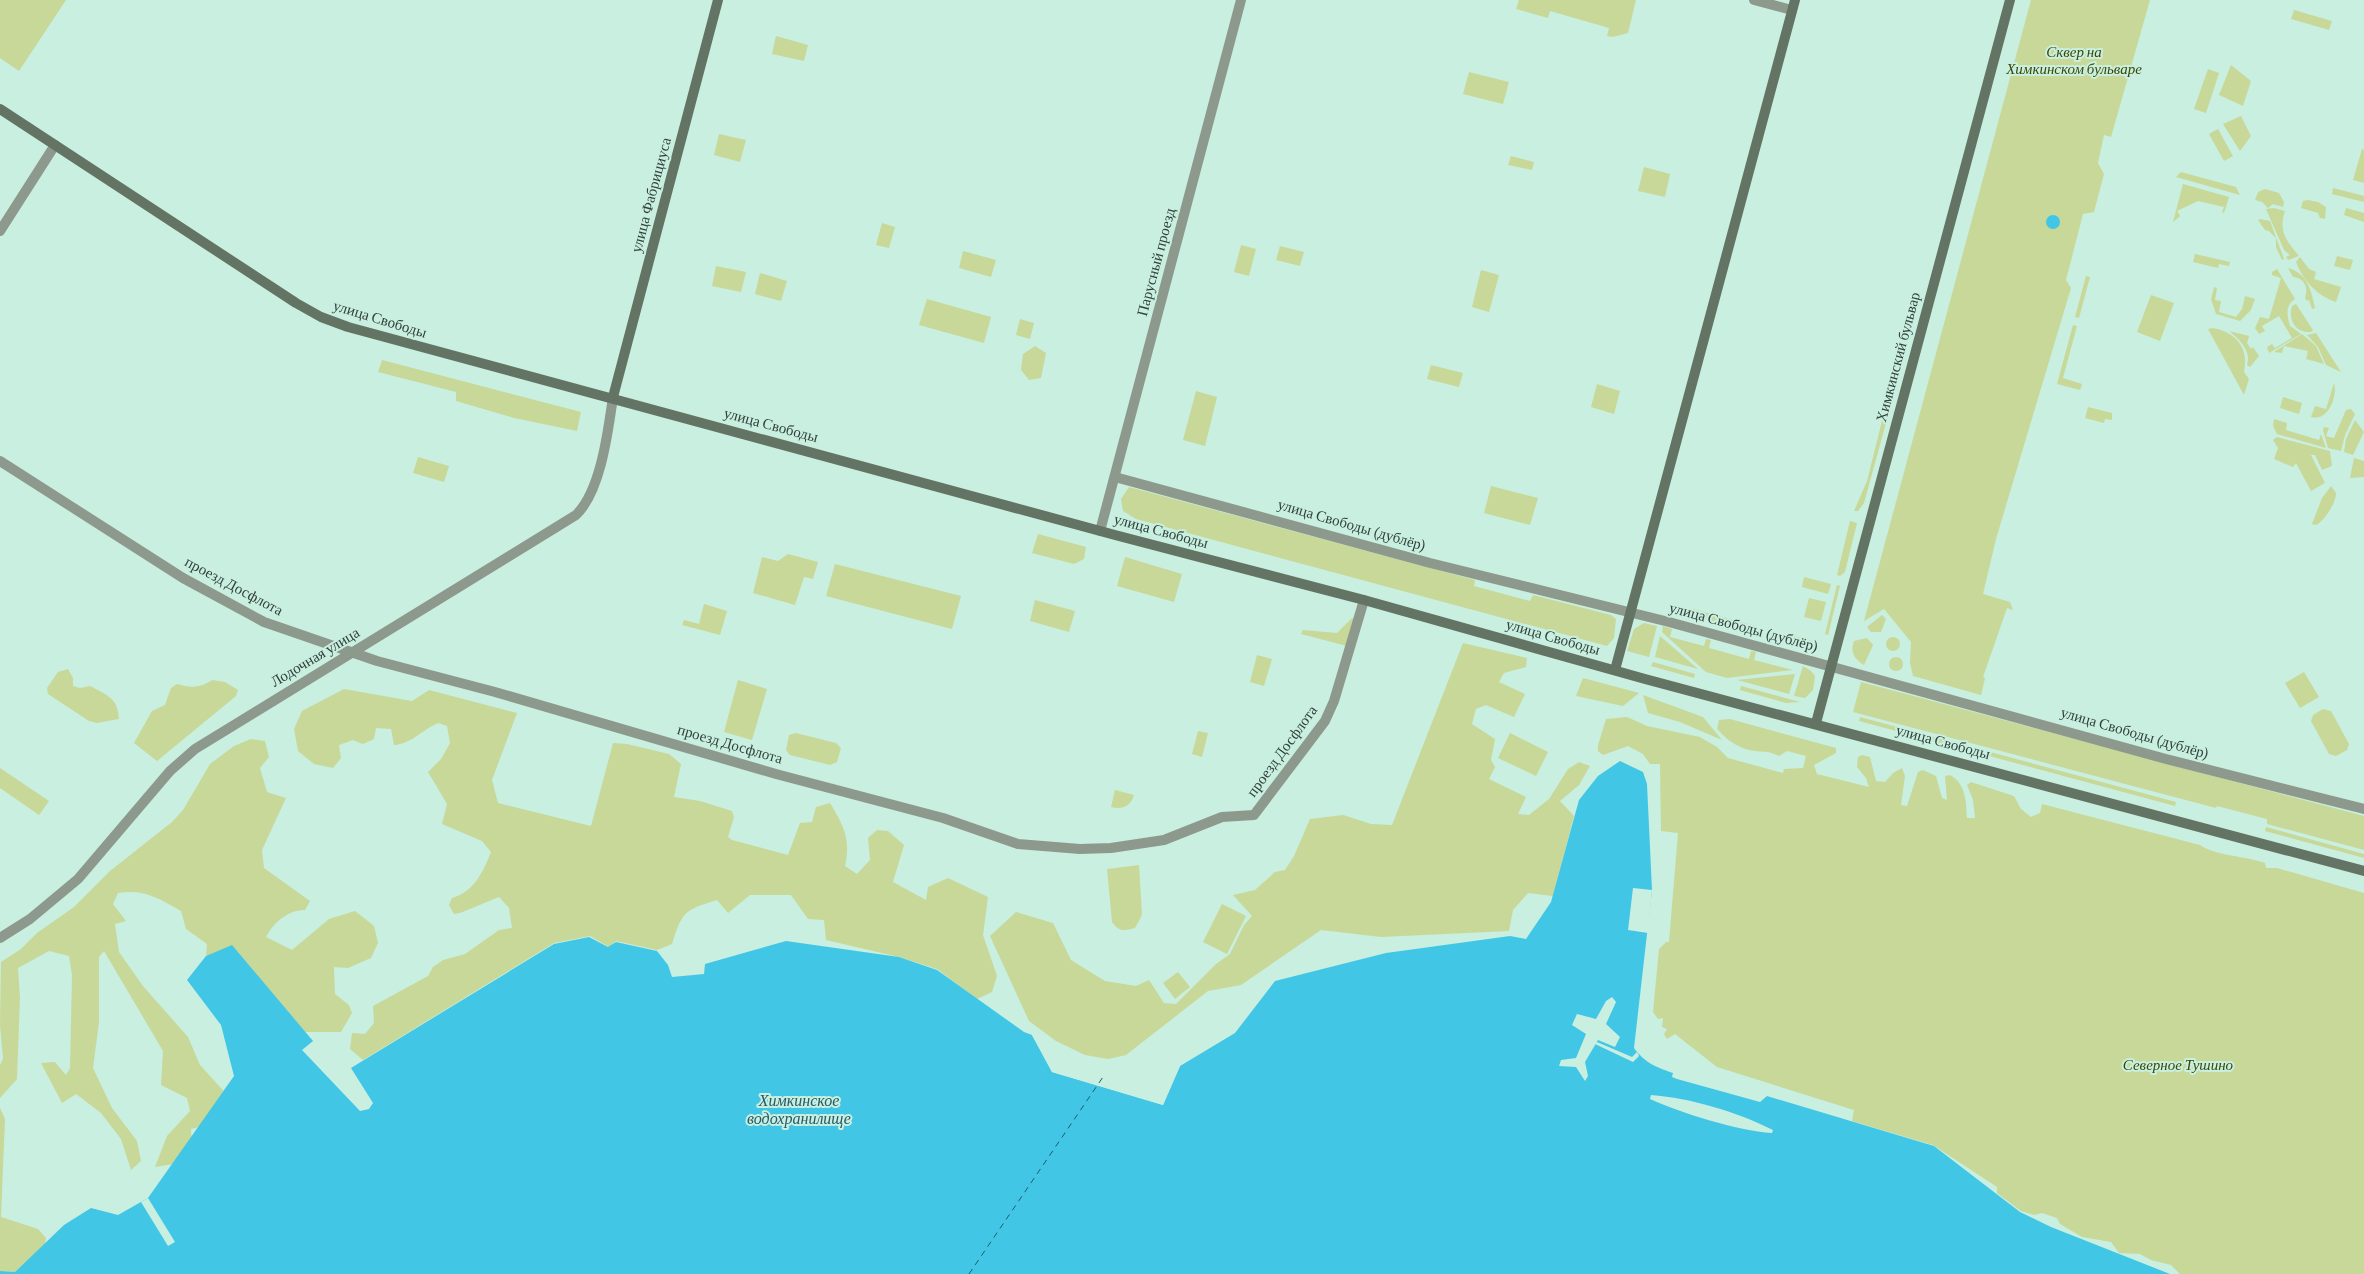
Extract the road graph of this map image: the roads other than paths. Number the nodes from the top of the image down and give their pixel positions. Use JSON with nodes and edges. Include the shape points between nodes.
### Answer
{"nodes":[{"id":1,"x":718,"y":0,"type":"edge"},
{"id":2,"x":1241,"y":0,"type":"edge"},
{"id":3,"x":1754,"y":0,"type":"edge"},
{"id":4,"x":2010,"y":0,"type":"edge"},
{"id":5,"x":1794,"y":5,"type":"edge"},
{"id":6,"x":0,"y":109,"type":"edge"},
{"id":7,"x":55,"y":146,"type":"junction"},
{"id":8,"x":0,"y":231,"type":"edge"},
{"id":9,"x":613,"y":397,"type":"junction"},
{"id":10,"x":0,"y":460,"type":"edge"},
{"id":11,"x":1115,"y":477,"type":"junction"},
{"id":12,"x":1100,"y":531,"type":"junction"},
{"id":13,"x":1364,"y":600,"type":"junction"},
{"id":14,"x":1630,"y":612,"type":"junction"},
{"id":15,"x":351,"y":652,"type":"junction"},
{"id":16,"x":1832,"y":668,"type":"junction"},
{"id":17,"x":1615,"y":670,"type":"junction"},
{"id":18,"x":1816,"y":723,"type":"junction"},
{"id":19,"x":2364,"y":809,"type":"edge"},
{"id":20,"x":2364,"y":871,"type":"edge"},
{"id":21,"x":0,"y":938,"type":"edge"}],
"edges":[{"from":1,"to":9,"type":"main road","name":"улица Фабрициуса"},
{"from":2,"to":11,"type":"street","name":"Парусный проезд"},
{"from":3,"to":5,"type":"street"},
{"from":4,"to":16,"type":"main road","name":"Химкинский бульвар"},
{"from":5,"to":14,"type":"main road"},
{"from":6,"to":7,"type":"main road","name":"улица Свободы"},
{"from":7,"to":8,"type":"street"},
{"from":7,"to":9,"type":"main road","name":"улица Свободы","via":[[321,317],[370,334]]},
{"from":9,"to":12,"type":"main road","name":"улица Свободы"},
{"from":9,"to":15,"type":"street","name":"Лодочная улица","via":[[592,489],[576,515],[437,603]]},
{"from":10,"to":15,"type":"street","name":"проезд Досфлота","via":[[183,578],[264,622]]},
{"from":11,"to":12,"type":"street","name":"Парусный проезд"},
{"from":11,"to":14,"type":"street","name":"улица Свободы (дублёр)","via":[[1430,563]]},
{"from":12,"to":13,"type":"main road","name":"улица Свободы"},
{"from":13,"to":15,"type":"street","name":"проезд Досфлота","via":[[1334,701],[1325,720],[1254,815],[1222,816],[1164,840],[1080,850],[1018,844],[943,818],[776,774]]},
{"from":13,"to":17,"type":"main road","name":"улица Свободы"},
{"from":14,"to":16,"type":"street","name":"улица Свободы (дублёр)"},
{"from":14,"to":17,"type":"main road"},
{"from":15,"to":21,"type":"street","name":"Лодочная улица","via":[[195,749],[170,771],[78,878],[30,919]]},
{"from":16,"to":18,"type":"main road","name":"Химкинский бульвар"},
{"from":16,"to":19,"type":"street","name":"улица Свободы (дублёр)"},
{"from":17,"to":18,"type":"main road","name":"улица Свободы"},
{"from":18,"to":20,"type":"main road","name":"улица Свободы"}]}
